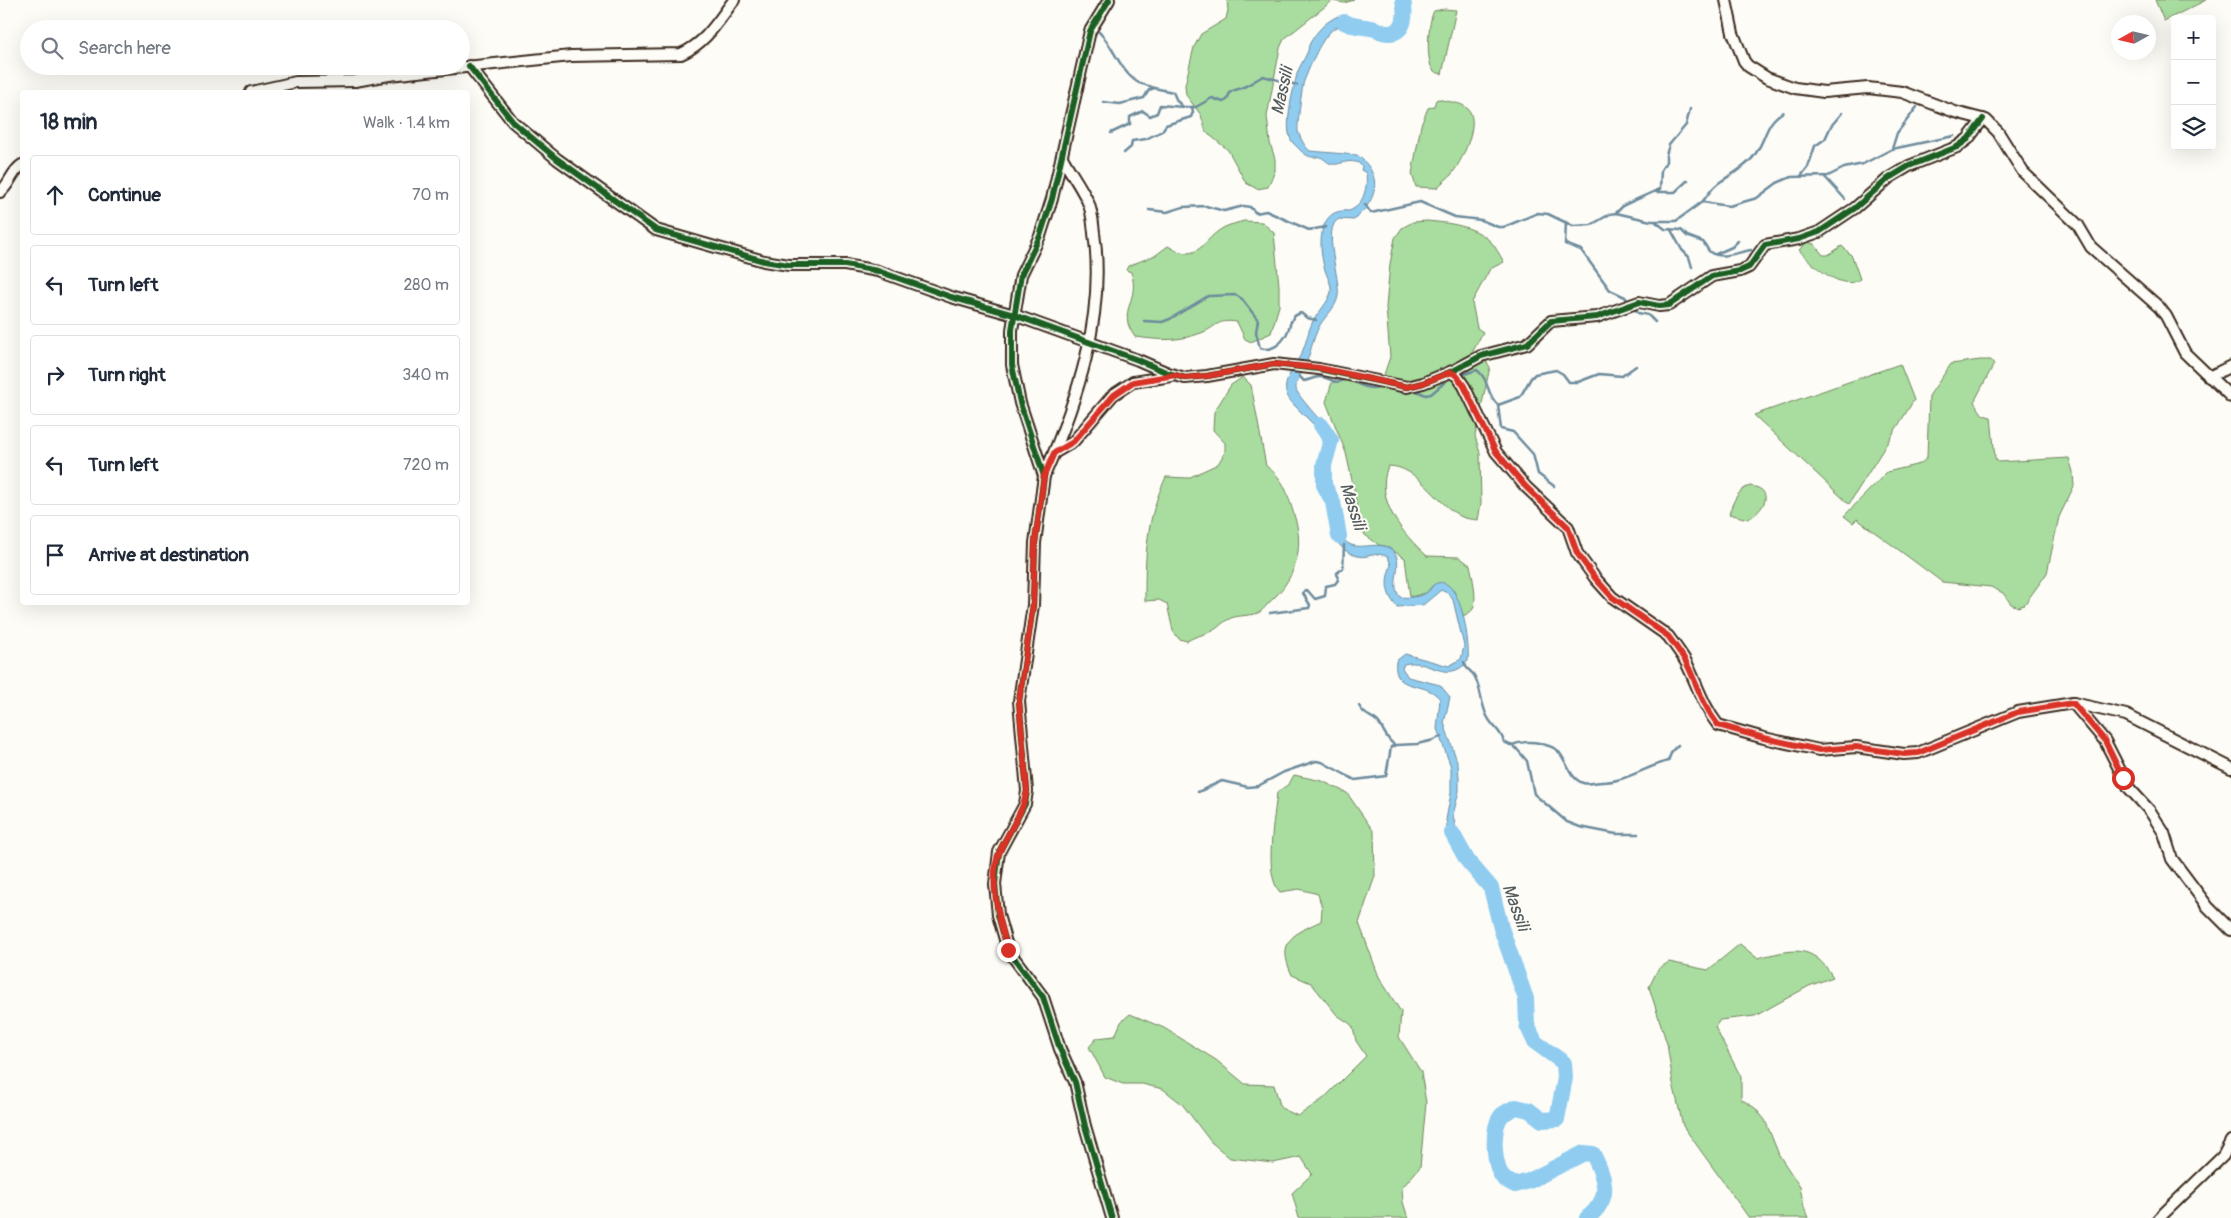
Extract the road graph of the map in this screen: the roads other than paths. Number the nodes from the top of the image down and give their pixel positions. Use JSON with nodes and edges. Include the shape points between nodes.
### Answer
{"nodes":[{"id":1,"x":734,"y":0,"type":"edge"},
{"id":2,"x":1109,"y":0,"type":"edge"},
{"id":3,"x":1726,"y":0,"type":"edge"},
{"id":4,"x":470,"y":66,"type":"edge"},
{"id":5,"x":470,"y":67,"type":"edge"},
{"id":6,"x":389,"y":75,"type":"edge"},
{"id":7,"x":260,"y":90,"type":"edge"},
{"id":8,"x":1983,"y":119,"type":"junction"},
{"id":9,"x":1062,"y":157,"type":"junction"},
{"id":10,"x":20,"y":166,"type":"edge"},
{"id":11,"x":0,"y":192,"type":"edge"},
{"id":12,"x":1014,"y":315,"type":"junction"},
{"id":13,"x":1089,"y":342,"type":"junction"},
{"id":14,"x":2231,"y":366,"type":"edge"},
{"id":15,"x":1451,"y":372,"type":"junction"},
{"id":16,"x":1175,"y":375,"type":"junction"},
{"id":17,"x":2209,"y":377,"type":"junction"},
{"id":18,"x":2231,"y":397,"type":"edge"},
{"id":19,"x":1054,"y":453,"type":"junction"},
{"id":20,"x":1044,"y":476,"type":"junction"},
{"id":21,"x":2073,"y":703,"type":"junction"},
{"id":22,"x":2231,"y":768,"type":"edge"},
{"id":23,"x":2231,"y":930,"type":"edge"},
{"id":24,"x":2231,"y":1141,"type":"edge"},
{"id":25,"x":1112,"y":1218,"type":"edge"},
{"id":26,"x":2158,"y":1218,"type":"edge"}],
"edges":[{"from":1,"to":4,"type":"street","via":[[703,41],[681,54],[571,56]]},
{"from":2,"to":9,"type":"street","via":[[1090,31]]},
{"from":3,"to":8,"type":"street","via":[[1744,61],[1767,78],[1795,88],[1824,92],[1868,88],[1902,92]]},
{"from":5,"to":12,"type":"street","via":[[513,122],[557,159],[656,230],[764,261],[789,265],[845,265],[878,271]]},
{"from":6,"to":7,"type":"street","via":[[355,81],[296,82]]},
{"from":8,"to":15,"type":"street","via":[[1968,140],[1889,178],[1855,208],[1820,232],[1764,245],[1749,267],[1712,276],[1669,305],[1639,302],[1597,317],[1551,321],[1527,344],[1481,356]]},
{"from":8,"to":17,"type":"street","via":[[1998,132],[2023,172],[2078,225],[2101,258],[2159,308],[2185,353]]},
{"from":9,"to":12,"type":"street","via":[[1040,236],[1021,275]]},
{"from":9,"to":13,"type":"street","via":[[1088,200],[1097,253],[1096,297]]},
{"from":10,"to":11,"type":"street"},
{"from":12,"to":13,"type":"street"},
{"from":12,"to":20,"type":"street","via":[[1012,365],[1020,403]]},
{"from":13,"to":16,"type":"street"},
{"from":13,"to":19,"type":"street","via":[[1078,387]]},
{"from":14,"to":17,"type":"street"},
{"from":15,"to":16,"type":"street","via":[[1407,387],[1319,368],[1274,364],[1207,376],[1185,378]]},
{"from":15,"to":21,"type":"street","via":[[1464,386],[1496,452],[1526,487],[1568,527],[1577,553],[1595,578],[1612,597],[1668,636],[1686,661],[1698,692],[1718,725],[1819,750],[1856,747],[1904,754],[1918,753],[2018,712]]},
{"from":16,"to":19,"type":"street","via":[[1133,382],[1114,395],[1073,442]]},
{"from":17,"to":18,"type":"street"},
{"from":19,"to":20,"type":"street"},
{"from":20,"to":25,"type":"street","via":[[1035,543],[1033,605],[1019,701],[1027,791],[1025,804],[999,852],[995,884],[998,915],[1008,950],[1043,997],[1075,1082]]},
{"from":21,"to":22,"type":"street","via":[[2126,715]]},
{"from":21,"to":23,"type":"street","via":[[2105,741],[2129,788],[2164,833],[2172,859],[2208,908]]},
{"from":24,"to":26,"type":"street","via":[[2223,1156]]}]}
